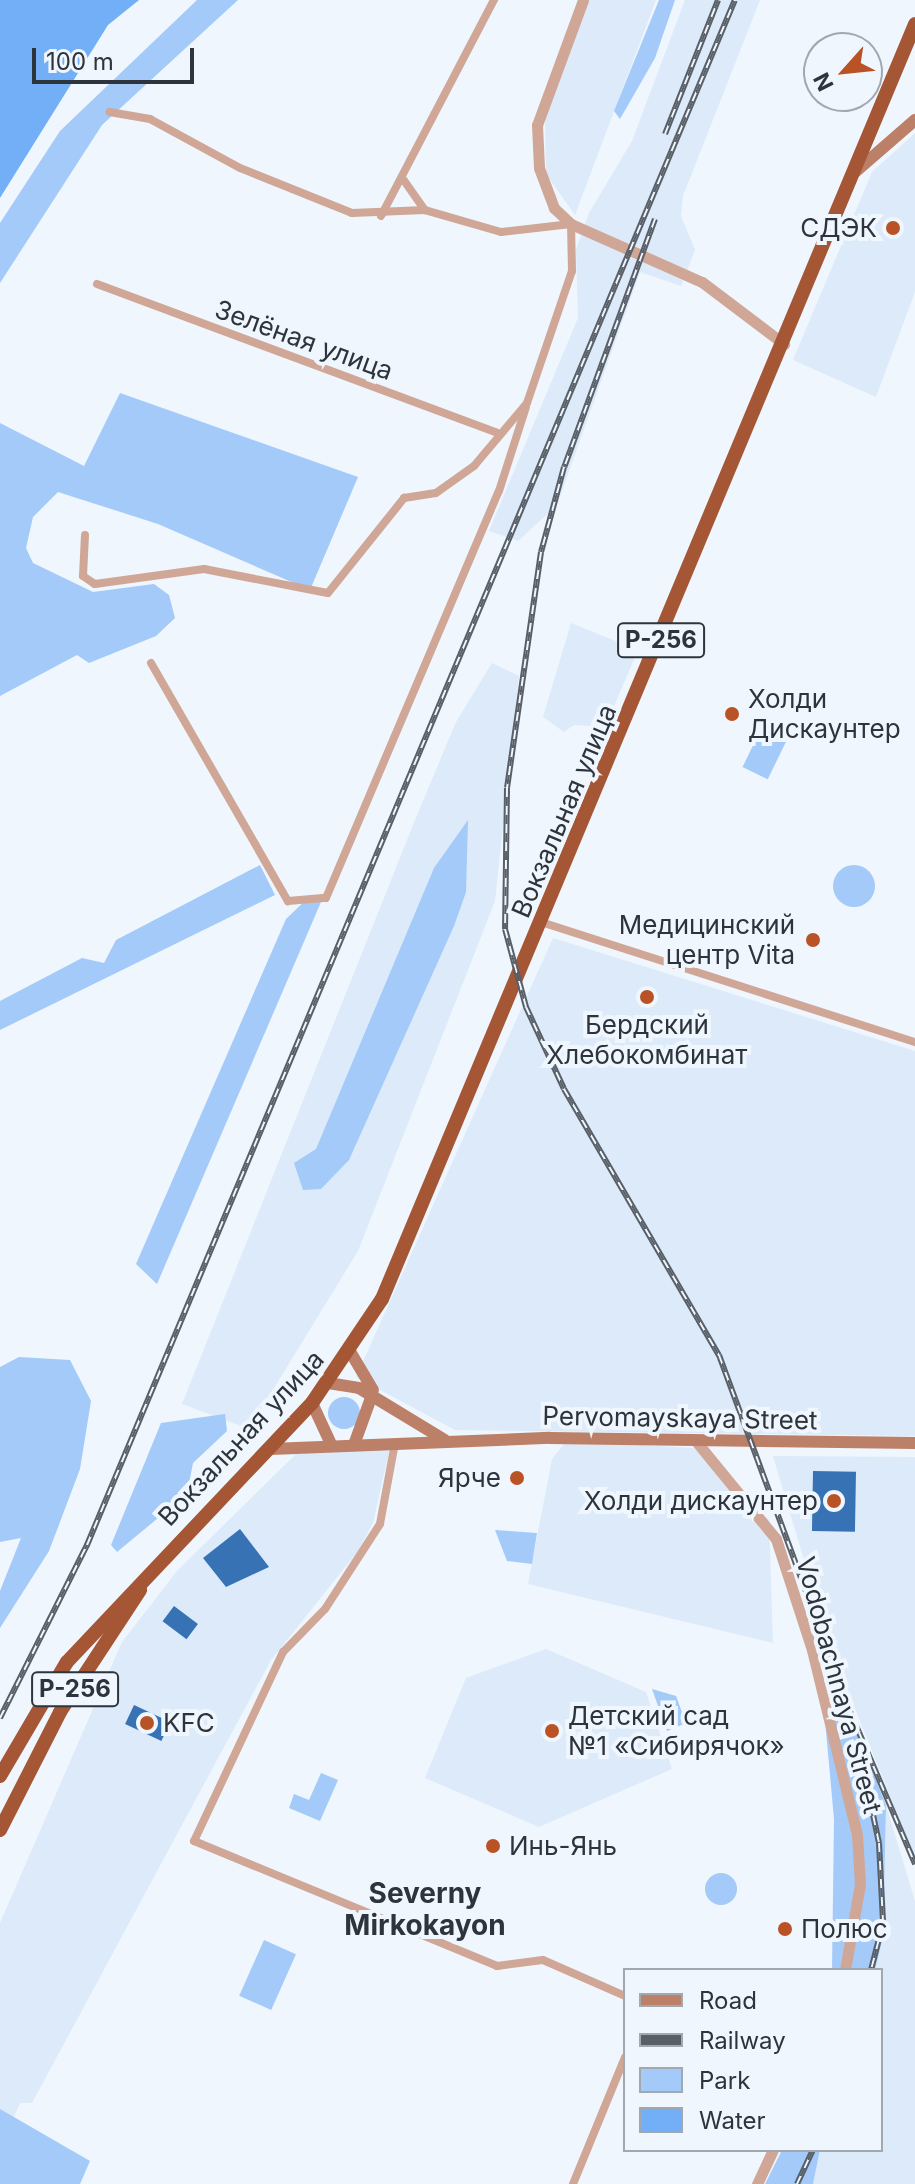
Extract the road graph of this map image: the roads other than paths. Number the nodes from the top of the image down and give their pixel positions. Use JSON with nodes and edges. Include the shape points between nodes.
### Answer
{"nodes":[{"id":1,"x":494,"y":0,"type":"edge"},
{"id":2,"x":583,"y":0,"type":"edge"},
{"id":3,"x":915,"y":24,"type":"edge"},
{"id":4,"x":110,"y":112,"type":"dead end"},
{"id":5,"x":915,"y":120,"type":"edge"},
{"id":6,"x":854,"y":173,"type":"junction"},
{"id":7,"x":403,"y":179,"type":"junction"},
{"id":8,"x":425,"y":210,"type":"junction"},
{"id":9,"x":381,"y":216,"type":"junction"},
{"id":10,"x":571,"y":224,"type":"junction"},
{"id":11,"x":97,"y":284,"type":"dead end"},
{"id":12,"x":784,"y":344,"type":"junction"},
{"id":13,"x":527,"y":403,"type":"junction"},
{"id":14,"x":497,"y":433,"type":"junction"},
{"id":15,"x":85,"y":535,"type":"dead end"},
{"id":16,"x":151,"y":663,"type":"dead end"},
{"id":17,"x":544,"y":923,"type":"junction"},
{"id":18,"x":915,"y":1042,"type":"edge"},
{"id":19,"x":351,"y":1353,"type":"junction"},
{"id":20,"x":328,"y":1383,"type":"junction"},
{"id":21,"x":372,"y":1395,"type":"junction"},
{"id":22,"x":312,"y":1403,"type":"junction"},
{"id":23,"x":397,"y":1410,"type":"junction"},
{"id":24,"x":445,"y":1440,"type":"junction"},
{"id":25,"x":695,"y":1440,"type":"junction"},
{"id":26,"x":330,"y":1442,"type":"junction"},
{"id":27,"x":355,"y":1442,"type":"junction"},
{"id":28,"x":395,"y":1443,"type":"junction"},
{"id":29,"x":915,"y":1443,"type":"edge"},
{"id":30,"x":271,"y":1449,"type":"junction"},
{"id":31,"x":163,"y":1557,"type":"junction"},
{"id":32,"x":0,"y":1776,"type":"edge"},
{"id":33,"x":0,"y":1830,"type":"edge"},
{"id":34,"x":845,"y":1968,"type":"edge"},
{"id":35,"x":623,"y":1995,"type":"edge"},
{"id":36,"x":623,"y":2062,"type":"edge"},
{"id":37,"x":772,"y":2152,"type":"edge"},
{"id":38,"x":573,"y":2184,"type":"edge"},
{"id":39,"x":757,"y":2184,"type":"edge"}],
"edges":[{"from":1,"to":7,"type":"street"},
{"from":2,"to":10,"type":"street","via":[[537,125],[545,192]]},
{"from":3,"to":6,"type":"highway","name":"Вокзальная улица","number":"Р-256"},
{"from":4,"to":9,"type":"street","via":[[150,119],[240,168],[352,213]]},
{"from":5,"to":6,"type":"main road"},
{"from":6,"to":12,"type":"highway","name":"Вокзальная улица","number":"Р-256"},
{"from":7,"to":8,"type":"street"},
{"from":7,"to":9,"type":"street"},
{"from":8,"to":9,"type":"street"},
{"from":8,"to":10,"type":"street","via":[[501,232]]},
{"from":10,"to":12,"type":"street","via":[[673,266]]},
{"from":10,"to":13,"type":"street","via":[[572,271],[560,324]]},
{"from":11,"to":14,"type":"street","name":"Зелёная улица"},
{"from":12,"to":17,"type":"highway","name":"Вокзальная улица","number":"Р-256"},
{"from":13,"to":14,"type":"street"},
{"from":13,"to":16,"type":"street","via":[[499,491],[326,898],[288,901]]},
{"from":14,"to":15,"type":"street","via":[[474,466],[436,493],[404,498],[328,593],[204,569],[95,584],[83,576]]},
{"from":17,"to":18,"type":"street"},
{"from":17,"to":19,"type":"highway","name":"Вокзальная улица","number":"Р-256","via":[[400,1265]]},
{"from":19,"to":20,"type":"highway","name":"Вокзальная улица","number":"Р-256"},
{"from":19,"to":23,"type":"main road","via":[[365,1384]]},
{"from":20,"to":21,"type":"main road"},
{"from":20,"to":22,"type":"highway","name":"Вокзальная улица","number":"Р-256"},
{"from":21,"to":23,"type":"main road"},
{"from":21,"to":27,"type":"main road"},
{"from":22,"to":26,"type":"main road"},
{"from":22,"to":30,"type":"highway","name":"Вокзальная улица","number":"Р-256"},
{"from":23,"to":24,"type":"main road"},
{"from":24,"to":25,"type":"main road","name":"Pervomayskaya Street"},
{"from":24,"to":28,"type":"main road","name":"Pervomayskaya Street"},
{"from":25,"to":29,"type":"main road","name":"Pervomayskaya Street"},
{"from":25,"to":34,"type":"street","name":"Vodobachnaya Street","via":[[776,1539],[812,1650],[857,1835],[860,1884]]},
{"from":26,"to":27,"type":"main road","name":"Pervomayskaya Street"},
{"from":26,"to":30,"type":"main road","name":"Pervomayskaya Street"},
{"from":27,"to":28,"type":"main road","name":"Pervomayskaya Street"},
{"from":28,"to":35,"type":"street","via":[[375,1534],[325,1609],[283,1652],[194,1841],[497,1966],[543,1960]]},
{"from":30,"to":31,"type":"highway","name":"Вокзальная улица","number":"Р-256"},
{"from":31,"to":32,"type":"highway","number":"Р-256","via":[[67,1662]]},
{"from":31,"to":33,"type":"highway","number":"Р-256","via":[[60,1712]]},
{"from":36,"to":38,"type":"street"},
{"from":37,"to":39,"type":"street"}]}
